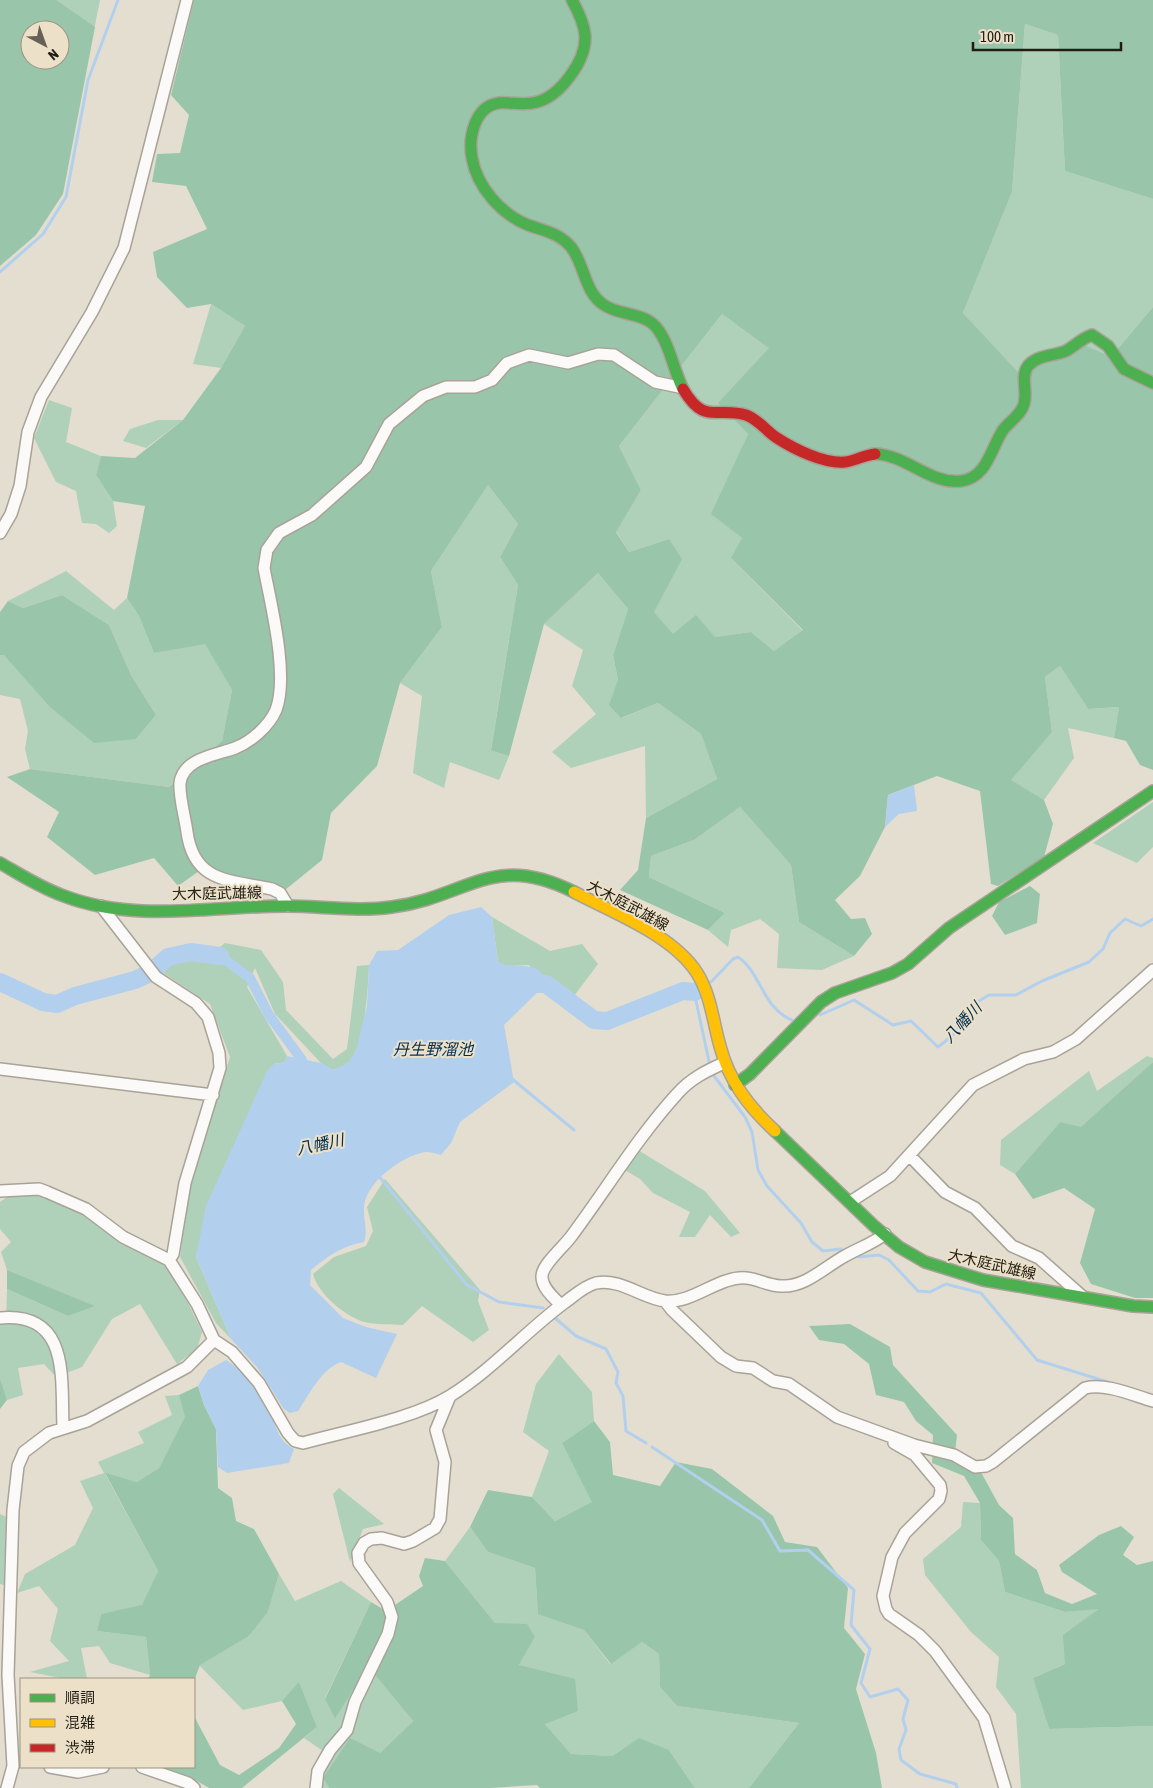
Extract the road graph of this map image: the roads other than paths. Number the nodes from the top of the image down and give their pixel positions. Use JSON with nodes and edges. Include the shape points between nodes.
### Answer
{"nodes":[{"id":1,"x":187,"y":0,"type":"edge"},
{"id":2,"x":572,"y":0,"type":"edge"},
{"id":3,"x":1153,"y":383,"type":"edge"},
{"id":4,"x":679,"y":387,"type":"junction"},
{"id":5,"x":0,"y":533,"type":"edge"},
{"id":6,"x":1153,"y":791,"type":"edge"},
{"id":7,"x":0,"y":863,"type":"edge"},
{"id":8,"x":101,"y":906,"type":"junction"},
{"id":9,"x":288,"y":906,"type":"junction"},
{"id":10,"x":1153,"y":970,"type":"edge"},
{"id":11,"x":715,"y":1067,"type":"junction"},
{"id":12,"x":0,"y":1068,"type":"edge"},
{"id":13,"x":735,"y":1086,"type":"junction"},
{"id":14,"x":213,"y":1095,"type":"junction"},
{"id":15,"x":910,"y":1156,"type":"junction"},
{"id":16,"x":0,"y":1191,"type":"edge"},
{"id":17,"x":850,"y":1202,"type":"junction"},
{"id":18,"x":885,"y":1234,"type":"junction"},
{"id":19,"x":169,"y":1260,"type":"junction"},
{"id":20,"x":1083,"y":1298,"type":"junction"},
{"id":21,"x":665,"y":1300,"type":"junction"},
{"id":22,"x":561,"y":1305,"type":"junction"},
{"id":23,"x":1153,"y":1307,"type":"edge"},
{"id":24,"x":0,"y":1318,"type":"edge"},
{"id":25,"x":214,"y":1340,"type":"junction"},
{"id":26,"x":450,"y":1396,"type":"junction"},
{"id":27,"x":1153,"y":1401,"type":"edge"},
{"id":28,"x":63,"y":1427,"type":"junction"},
{"id":29,"x":886,"y":1434,"type":"junction"},
{"id":30,"x":17,"y":1764,"type":"edge"},
{"id":31,"x":56,"y":1768,"type":"edge"},
{"id":32,"x":98,"y":1768,"type":"edge"},
{"id":33,"x":145,"y":1768,"type":"edge"},
{"id":34,"x":8,"y":1788,"type":"edge"},
{"id":35,"x":194,"y":1788,"type":"edge"},
{"id":36,"x":316,"y":1788,"type":"edge"},
{"id":37,"x":1005,"y":1788,"type":"edge"}],
"edges":[{"from":1,"to":5,"type":"street","via":[[124,248],[92,312],[41,397],[28,432],[20,486],[11,514]]},
{"from":2,"to":4,"type":"street","via":[[583,26],[585,42],[572,76],[547,98],[526,104],[500,102],[478,116],[470,145],[472,160],[495,202],[509,214],[561,237],[575,251],[596,299],[609,309],[653,323],[674,364]]},
{"from":3,"to":4,"type":"street","via":[[1133,376],[1123,368],[1111,347],[1092,335],[1069,349],[1036,360],[1027,367],[1024,377],[1022,411],[1002,431],[988,462],[976,474],[961,481],[950,480],[888,455],[869,453],[840,463],[824,458],[779,440],[752,418],[741,414],[710,414],[699,409]]},
{"from":4,"to":9,"type":"street","via":[[655,382],[614,355],[598,354],[568,363],[529,355],[507,363],[492,380],[476,387],[446,387],[423,396],[389,424],[366,467],[312,515],[279,533],[267,550],[264,568],[282,684],[275,711],[259,734],[236,748],[206,756],[188,769],[180,782],[189,847],[202,869],[217,877],[272,889],[280,893]]},
{"from":6,"to":13,"type":"street","via":[[949,928],[908,964],[835,993],[821,1002]]},
{"from":7,"to":8,"type":"street","name":"大木庭武雄線","via":[[67,898]]},
{"from":8,"to":9,"type":"street","name":"大木庭武雄線","via":[[147,910]]},
{"from":8,"to":14,"type":"street","via":[[156,977],[196,1003],[208,1017],[220,1068]]},
{"from":9,"to":11,"type":"street","name":"大木庭武雄線","via":[[391,907],[420,902],[476,879],[504,873],[527,874],[557,884],[657,936],[677,950],[693,968],[704,987]]},
{"from":10,"to":15,"type":"street","via":[[1076,1039],[1053,1052],[1024,1059],[973,1085]]},
{"from":11,"to":13,"type":"street","name":"大木庭武雄線"},
{"from":11,"to":22,"type":"street","via":[[693,1078],[677,1093],[543,1270],[545,1287]]},
{"from":12,"to":14,"type":"street"},
{"from":13,"to":17,"type":"street","name":"大木庭武雄線","via":[[756,1111]]},
{"from":14,"to":19,"type":"street","via":[[185,1183],[173,1254]]},
{"from":15,"to":17,"type":"street","via":[[890,1176]]},
{"from":15,"to":20,"type":"street","via":[[945,1192],[975,1208],[1012,1246],[1039,1258]]},
{"from":16,"to":19,"type":"street","via":[[47,1192],[86,1208],[123,1237]]},
{"from":17,"to":18,"type":"street","name":"大木庭武雄線"},
{"from":18,"to":20,"type":"street","name":"大木庭武雄線","via":[[910,1254],[938,1267],[978,1279]]},
{"from":18,"to":21,"type":"street","via":[[808,1279],[791,1285],[781,1286],[754,1278],[726,1280],[685,1298]]},
{"from":19,"to":25,"type":"street","via":[[197,1304]]},
{"from":20,"to":23,"type":"street","name":"大木庭武雄線"},
{"from":21,"to":22,"type":"street","via":[[610,1283],[597,1283]]},
{"from":21,"to":29,"type":"street","via":[[721,1357],[736,1366],[753,1368],[773,1381],[789,1384],[837,1418]]},
{"from":22,"to":26,"type":"street"},
{"from":24,"to":28,"type":"street","via":[[16,1317],[35,1322],[56,1346]]},
{"from":25,"to":26,"type":"street","via":[[232,1352],[260,1383],[288,1433],[295,1441],[303,1443],[422,1410]]},
{"from":25,"to":28,"type":"street","via":[[187,1366],[87,1420]]},
{"from":26,"to":36,"type":"street","via":[[436,1430],[445,1462],[440,1520],[435,1528],[413,1541],[404,1544],[371,1538],[358,1553],[359,1563],[388,1602],[392,1617],[388,1634],[354,1702],[347,1730],[318,1771]]},
{"from":27,"to":29,"type":"street","via":[[1112,1389],[1085,1388],[986,1466],[975,1467],[954,1455]]},
{"from":28,"to":30,"type":"street","via":[[35,1442],[24,1452],[18,1466],[13,1510],[8,1675]]},
{"from":29,"to":37,"type":"street","via":[[894,1443],[915,1454],[942,1491],[905,1533],[892,1557],[883,1596],[886,1609],[934,1651],[984,1718]]},
{"from":30,"to":34,"type":"street"},
{"from":31,"to":32,"type":"street","via":[[78,1772]]},
{"from":33,"to":35,"type":"street"}]}
